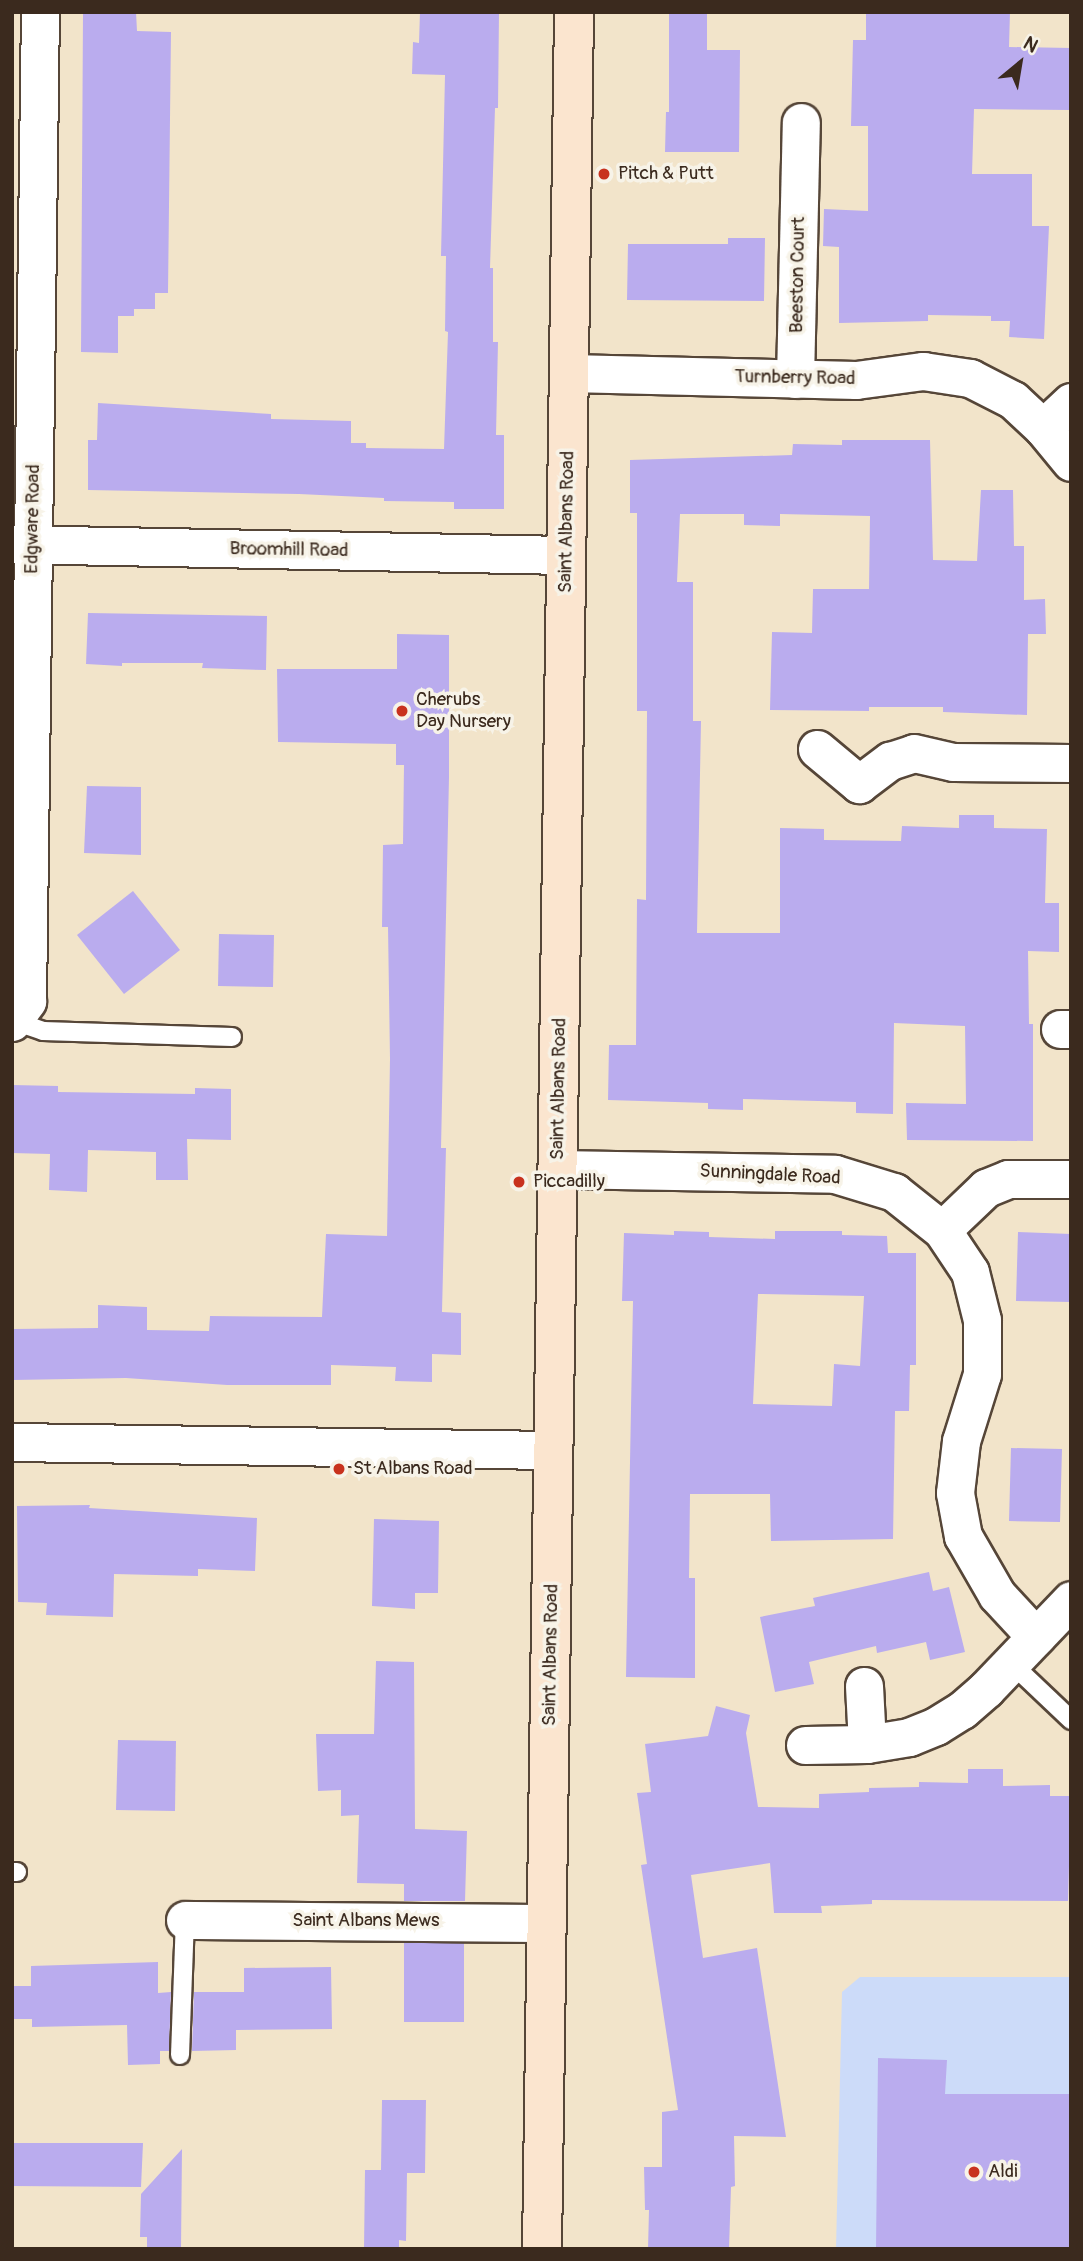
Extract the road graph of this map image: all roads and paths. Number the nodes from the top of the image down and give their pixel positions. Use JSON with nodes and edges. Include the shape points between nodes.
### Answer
{"nodes":[{"id":1,"x":40,"y":12,"type":"edge"},
{"id":2,"x":574,"y":12,"type":"edge"},
{"id":3,"x":26,"y":85,"type":"edge"},
{"id":4,"x":801,"y":121,"type":"dead end"},
{"id":5,"x":569,"y":373,"type":"junction"},
{"id":6,"x":796,"y":379,"type":"junction"},
{"id":7,"x":1071,"y":402,"type":"edge"},
{"id":8,"x":1043,"y":428,"type":"junction"},
{"id":9,"x":1071,"y":462,"type":"edge"},
{"id":10,"x":22,"y":544,"type":"edge"},
{"id":11,"x":566,"y":555,"type":"junction"},
{"id":12,"x":817,"y":749,"type":"dead end"},
{"id":13,"x":1071,"y":763,"type":"edge"},
{"id":14,"x":13,"y":1022,"type":"edge"},
{"id":15,"x":232,"y":1037,"type":"dead end"},
{"id":16,"x":557,"y":1169,"type":"junction"},
{"id":17,"x":1071,"y":1179,"type":"edge"},
{"id":18,"x":942,"y":1230,"type":"junction"},
{"id":19,"x":12,"y":1442,"type":"edge"},
{"id":20,"x":553,"y":1450,"type":"junction"},
{"id":21,"x":1071,"y":1600,"type":"edge"},
{"id":22,"x":1036,"y":1637,"type":"junction"},
{"id":23,"x":1011,"y":1663,"type":"junction"},
{"id":24,"x":864,"y":1686,"type":"dead end"},
{"id":25,"x":1071,"y":1720,"type":"edge"},
{"id":26,"x":867,"y":1744,"type":"junction"},
{"id":27,"x":805,"y":1745,"type":"dead end"},
{"id":28,"x":185,"y":1920,"type":"joint"},
{"id":29,"x":547,"y":1923,"type":"junction"},
{"id":30,"x":180,"y":2055,"type":"dead end"},
{"id":31,"x":542,"y":2249,"type":"edge"}],
"edges":[{"from":1,"to":3,"type":"street","name":"Edgware Road"},
{"from":2,"to":5,"type":"street","name":"Saint Albans Road"},
{"from":3,"to":10,"type":"street","name":"Edgware Road"},
{"from":4,"to":6,"type":"street","name":"Beeston Court","via":[[816,172]]},
{"from":5,"to":6,"type":"street","name":"Turnberry Road"},
{"from":5,"to":11,"type":"street","name":"Saint Albans Road"},
{"from":6,"to":8,"type":"street","name":"Turnberry Road","via":[[856,380],[923,370],[970,378],[1013,400]]},
{"from":7,"to":8,"type":"street"},
{"from":8,"to":9,"type":"street","name":"Turnberry Road"},
{"from":10,"to":11,"type":"street","name":"Broomhill Road"},
{"from":10,"to":14,"type":"street","name":"Edgware Road","via":[[27,1001]]},
{"from":11,"to":16,"type":"street","name":"Saint Albans Road"},
{"from":12,"to":13,"type":"street","via":[[859,784],[890,761],[914,753],[953,762]]},
{"from":14,"to":15,"type":"lane","via":[[43,1031]]},
{"from":16,"to":18,"type":"street","name":"Sunningdale Road","via":[[835,1174],[894,1192]]},
{"from":16,"to":20,"type":"street","name":"Saint Albans Road"},
{"from":17,"to":18,"type":"street","via":[[1008,1179],[986,1188]]},
{"from":18,"to":22,"type":"street","name":"Sunningdale Road","via":[[970,1272],[982,1320],[982,1374],[961,1441],[955,1493],[963,1536],[997,1595]]},
{"from":19,"to":20,"type":"street"},
{"from":20,"to":29,"type":"street","name":"Saint Albans Road"},
{"from":21,"to":22,"type":"street"},
{"from":22,"to":23,"type":"street"},
{"from":23,"to":25,"type":"lane"},
{"from":23,"to":26,"type":"street","via":[[962,1710],[936,1726],[909,1737]]},
{"from":24,"to":26,"type":"street"},
{"from":26,"to":27,"type":"street"},
{"from":28,"to":29,"type":"street","name":"Saint Albans Mews"},
{"from":28,"to":30,"type":"lane"},
{"from":29,"to":31,"type":"street","name":"Saint Albans Road"}]}
